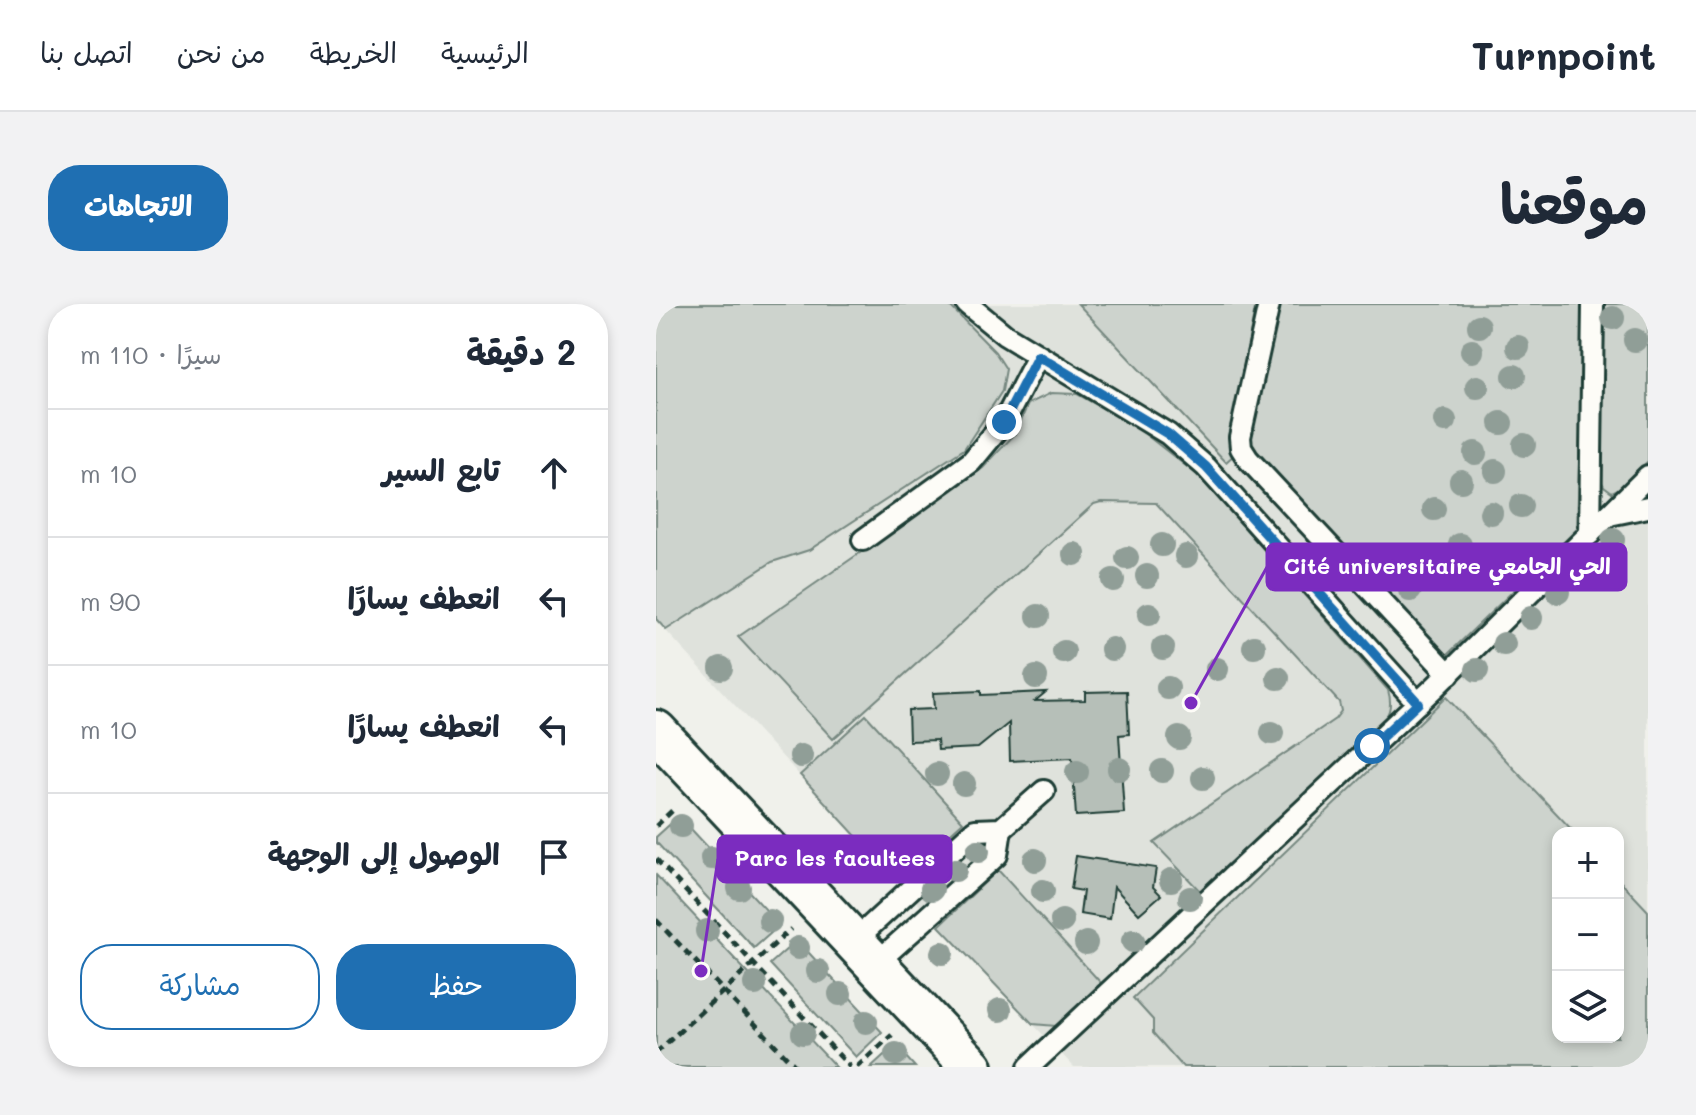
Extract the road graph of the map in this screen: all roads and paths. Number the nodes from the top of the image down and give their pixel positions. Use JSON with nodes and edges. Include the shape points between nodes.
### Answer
{"nodes":[{"id":1,"x":967,"y":304,"type":"edge"},
{"id":2,"x":1269,"y":304,"type":"edge"},
{"id":3,"x":1593,"y":304,"type":"edge"},
{"id":4,"x":1038,"y":356,"type":"junction"},
{"id":5,"x":1648,"y":476,"type":"edge"},
{"id":6,"x":1648,"y":507,"type":"edge"},
{"id":7,"x":1609,"y":515,"type":"junction"},
{"id":8,"x":1590,"y":534,"type":"junction"},
{"id":9,"x":863,"y":540,"type":"dead end"},
{"id":10,"x":1449,"y":674,"type":"junction"},
{"id":11,"x":1418,"y":703,"type":"junction"},
{"id":12,"x":656,"y":731,"type":"edge"},
{"id":13,"x":1044,"y":791,"type":"dead end"},
{"id":14,"x":677,"y":806,"type":"dead end"},
{"id":15,"x":656,"y":826,"type":"edge"},
{"id":16,"x":1001,"y":829,"type":"junction"},
{"id":17,"x":656,"y":859,"type":"edge"},
{"id":18,"x":656,"y":920,"type":"edge"},
{"id":19,"x":792,"y":928,"type":"dead end"},
{"id":20,"x":864,"y":952,"type":"junction"},
{"id":21,"x":753,"y":964,"type":"junction"},
{"id":22,"x":724,"y":990,"type":"junction"},
{"id":23,"x":893,"y":1035,"type":"dead end"},
{"id":24,"x":656,"y":1053,"type":"edge"},
{"id":25,"x":796,"y":1067,"type":"edge"},
{"id":26,"x":850,"y":1067,"type":"edge"},
{"id":27,"x":857,"y":1067,"type":"edge"},
{"id":28,"x":972,"y":1067,"type":"edge"},
{"id":29,"x":1029,"y":1067,"type":"edge"}],
"edges":[{"from":1,"to":4,"type":"lane"},
{"from":2,"to":10,"type":"lane","via":[[1241,448]]},
{"from":3,"to":8,"type":"lane"},
{"from":4,"to":9,"type":"lane","via":[[1004,422],[971,462]]},
{"from":4,"to":11,"type":"lane","via":[[1168,434],[1206,467]]},
{"from":5,"to":7,"type":"lane"},
{"from":6,"to":7,"type":"lane"},
{"from":7,"to":8,"type":"lane"},
{"from":8,"to":10,"type":"lane"},
{"from":10,"to":11,"type":"lane"},
{"from":11,"to":29,"type":"lane"},
{"from":12,"to":20,"type":"street"},
{"from":13,"to":16,"type":"lane"},
{"from":14,"to":15,"type":"path"},
{"from":16,"to":20,"type":"lane","via":[[997,855]]},
{"from":16,"to":20,"type":"lane","via":[[975,830]]},
{"from":17,"to":21,"type":"path"},
{"from":18,"to":22,"type":"path"},
{"from":19,"to":21,"type":"path"},
{"from":20,"to":28,"type":"street"},
{"from":21,"to":22,"type":"path"},
{"from":21,"to":26,"type":"path"},
{"from":22,"to":24,"type":"path"},
{"from":22,"to":25,"type":"path"},
{"from":23,"to":27,"type":"path"}]}
